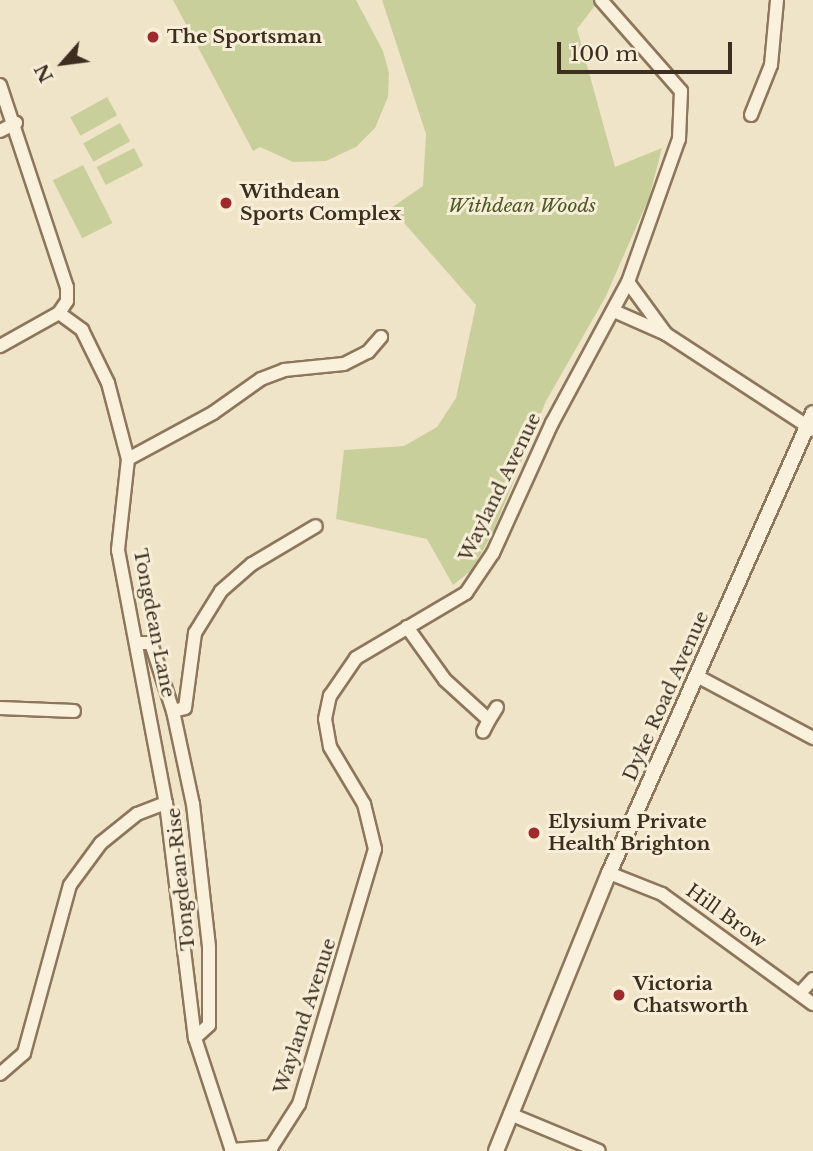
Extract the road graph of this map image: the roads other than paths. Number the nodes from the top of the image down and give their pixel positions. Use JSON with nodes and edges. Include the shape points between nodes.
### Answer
{"nodes":[{"id":1,"x":601,"y":0,"type":"edge"},
{"id":2,"x":778,"y":0,"type":"edge"},
{"id":3,"x":0,"y":85,"type":"edge"},
{"id":4,"x":751,"y":115,"type":"dead end"},
{"id":5,"x":16,"y":123,"type":"junction"},
{"id":6,"x":0,"y":131,"type":"edge"},
{"id":7,"x":628,"y":282,"type":"junction"},
{"id":8,"x":614,"y":311,"type":"junction"},
{"id":9,"x":59,"y":313,"type":"junction"},
{"id":10,"x":666,"y":334,"type":"junction"},
{"id":11,"x":381,"y":337,"type":"dead end"},
{"id":12,"x":0,"y":346,"type":"edge"},
{"id":13,"x":811,"y":423,"type":"edge"},
{"id":14,"x":128,"y":459,"type":"junction"},
{"id":15,"x":316,"y":526,"type":"dead end"},
{"id":16,"x":407,"y":627,"type":"junction"},
{"id":17,"x":139,"y":643,"type":"junction"},
{"id":18,"x":697,"y":676,"type":"junction"},
{"id":19,"x":497,"y":707,"type":"dead end"},
{"id":20,"x":0,"y":708,"type":"edge"},
{"id":21,"x":74,"y":711,"type":"dead end"},
{"id":22,"x":173,"y":711,"type":"junction"},
{"id":23,"x":489,"y":720,"type":"junction"},
{"id":24,"x":483,"y":732,"type":"dead end"},
{"id":25,"x":813,"y":738,"type":"edge"},
{"id":26,"x":166,"y":803,"type":"junction"},
{"id":27,"x":609,"y":873,"type":"junction"},
{"id":28,"x":813,"y":979,"type":"edge"},
{"id":29,"x":800,"y":993,"type":"junction"},
{"id":30,"x":813,"y":1004,"type":"edge"},
{"id":31,"x":195,"y":1038,"type":"junction"},
{"id":32,"x":0,"y":1074,"type":"edge"},
{"id":33,"x":510,"y":1114,"type":"junction"},
{"id":34,"x":271,"y":1149,"type":"edge"},
{"id":35,"x":232,"y":1150,"type":"edge"},
{"id":36,"x":496,"y":1151,"type":"edge"},
{"id":37,"x":599,"y":1151,"type":"edge"}],
"edges":[{"from":1,"to":7,"type":"street","name":"Wayland Avenue","via":[[681,91],[679,139]]},
{"from":2,"to":4,"type":"street","via":[[771,65]]},
{"from":3,"to":5,"type":"street"},
{"from":5,"to":6,"type":"street"},
{"from":5,"to":9,"type":"street","via":[[67,287],[67,301]]},
{"from":7,"to":8,"type":"street","name":"Wayland Avenue"},
{"from":7,"to":10,"type":"street"},
{"from":8,"to":10,"type":"street"},
{"from":8,"to":16,"type":"street","name":"Wayland Avenue","via":[[552,423],[493,553],[466,593]]},
{"from":9,"to":12,"type":"street"},
{"from":9,"to":14,"type":"street","name":"Tongdean Lane","via":[[82,330],[108,383]]},
{"from":10,"to":13,"type":"street"},
{"from":11,"to":14,"type":"street","via":[[368,352],[344,364],[284,370],[261,379],[213,413]]},
{"from":13,"to":18,"type":"street","name":"Dyke Road Avenue"},
{"from":14,"to":17,"type":"street","name":"Tongdean Lane","via":[[118,550]]},
{"from":15,"to":22,"type":"street","via":[[251,564],[221,591],[195,633],[185,708]]},
{"from":16,"to":23,"type":"street","via":[[445,680]]},
{"from":16,"to":34,"type":"street","name":"Wayland Avenue","via":[[356,659],[331,696],[325,719],[330,747],[364,804],[375,849],[299,1104]]},
{"from":17,"to":22,"type":"street","name":"Tongdean Rise","via":[[151,643]]},
{"from":17,"to":26,"type":"street","name":"Tongdean Lane"},
{"from":18,"to":25,"type":"street"},
{"from":18,"to":27,"type":"street","name":"Dyke Road Avenue"},
{"from":19,"to":23,"type":"street"},
{"from":20,"to":21,"type":"street"},
{"from":22,"to":31,"type":"street","name":"Tongdean Rise","via":[[193,804],[209,947],[209,1025]]},
{"from":23,"to":24,"type":"street"},
{"from":26,"to":31,"type":"street","name":"Tongdean Lane"},
{"from":26,"to":32,"type":"street","via":[[137,814],[101,844],[70,885],[24,1053]]},
{"from":27,"to":29,"type":"street","name":"Hill Brow","via":[[662,894]]},
{"from":27,"to":33,"type":"street","name":"Dyke Road Avenue"},
{"from":28,"to":29,"type":"street"},
{"from":29,"to":30,"type":"street","name":"Hill Brow"},
{"from":31,"to":35,"type":"street","name":"Tongdean Lane"},
{"from":33,"to":36,"type":"street","name":"Dyke Road Avenue"},
{"from":33,"to":37,"type":"street"},
{"from":34,"to":35,"type":"street"}]}
